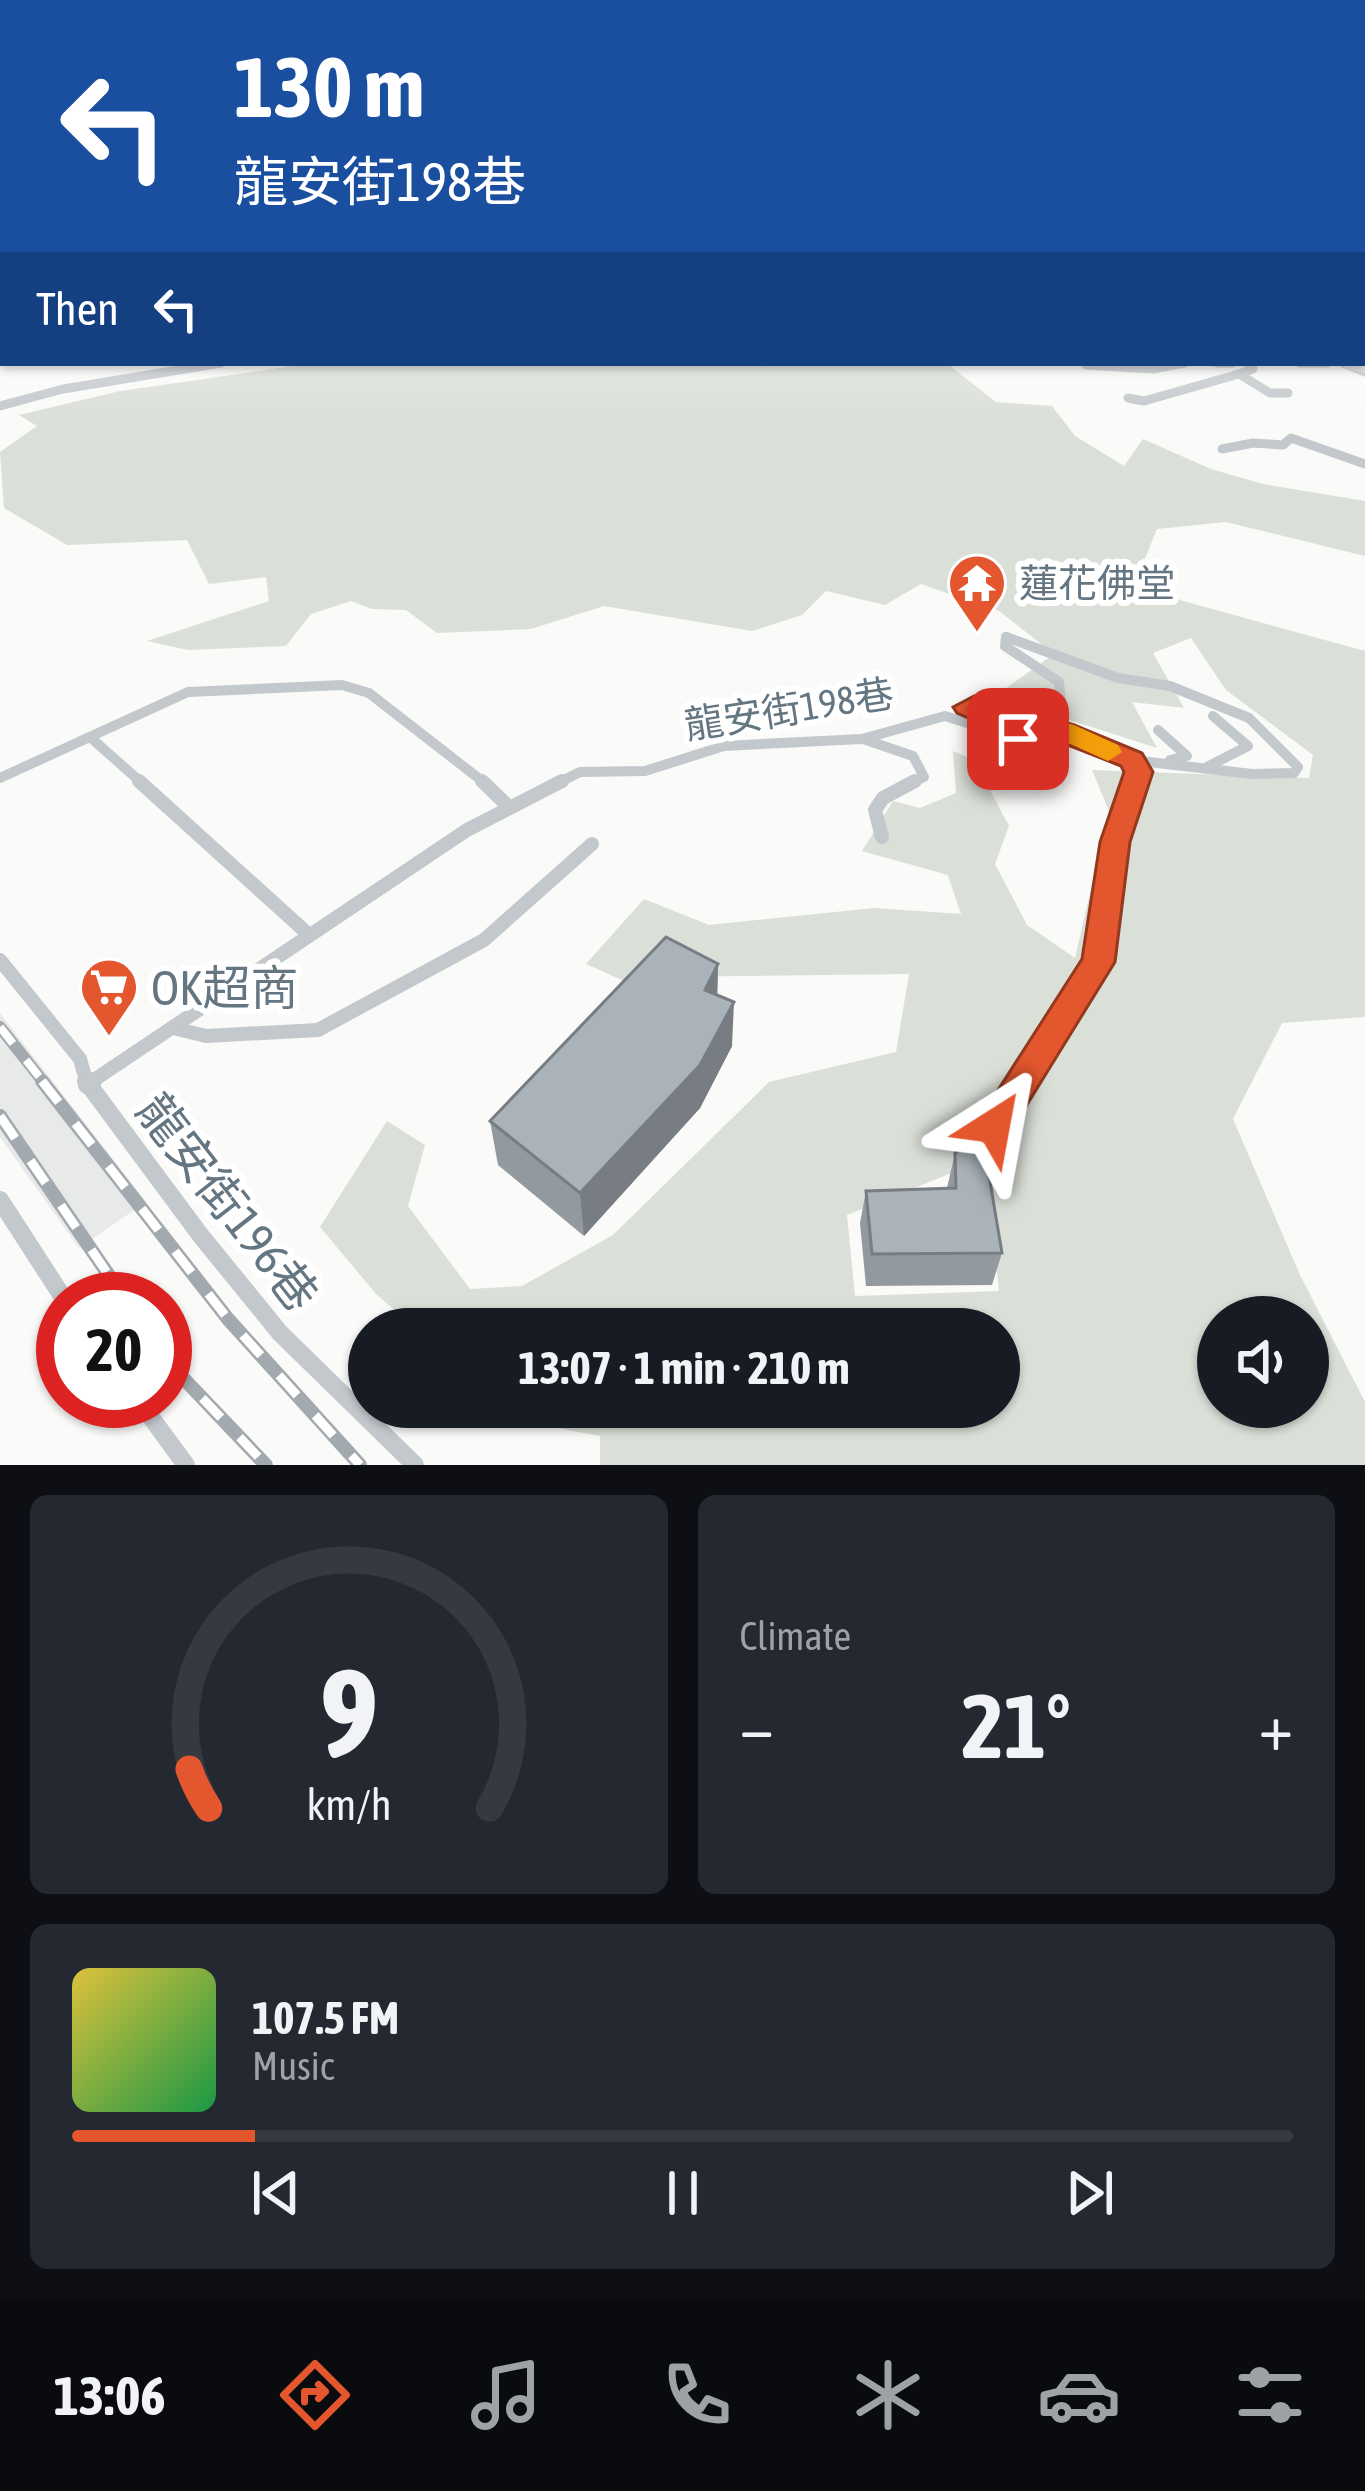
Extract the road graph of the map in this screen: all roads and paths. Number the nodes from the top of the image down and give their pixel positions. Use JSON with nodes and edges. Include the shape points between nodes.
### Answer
{"nodes":[{"id":1,"x":203,"y":366,"type":"edge"},
{"id":2,"x":1143,"y":366,"type":"edge"},
{"id":3,"x":1179,"y":366,"type":"edge"},
{"id":4,"x":1250,"y":366,"type":"edge"},
{"id":5,"x":1239,"y":374,"type":"junction"},
{"id":6,"x":1288,"y":393,"type":"dead end"},
{"id":7,"x":1128,"y":398,"type":"dead end"},
{"id":8,"x":0,"y":406,"type":"edge"},
{"id":9,"x":1222,"y":448,"type":"dead end"},
{"id":10,"x":1365,"y":464,"type":"edge"},
{"id":11,"x":1213,"y":716,"type":"dead end"},
{"id":12,"x":1158,"y":730,"type":"dead end"},
{"id":13,"x":1064,"y":731,"type":"junction"},
{"id":14,"x":90,"y":737,"type":"junction"},
{"id":15,"x":862,"y":739,"type":"junction"},
{"id":16,"x":1132,"y":760,"type":"junction"},
{"id":17,"x":1206,"y":768,"type":"junction"},
{"id":18,"x":0,"y":778,"type":"edge"},
{"id":19,"x":509,"y":807,"type":"junction"},
{"id":20,"x":881,"y":837,"type":"dead end"},
{"id":21,"x":592,"y":844,"type":"dead end"},
{"id":22,"x":307,"y":933,"type":"junction"},
{"id":23,"x":0,"y":960,"type":"edge"},
{"id":24,"x":173,"y":1028,"type":"junction"},
{"id":25,"x":87,"y":1085,"type":"junction"},
{"id":26,"x":972,"y":1159,"type":"edge"},
{"id":27,"x":0,"y":1200,"type":"edge"},
{"id":28,"x":47,"y":1272,"type":"edge"},
{"id":29,"x":159,"y":1428,"type":"edge"},
{"id":30,"x":186,"y":1465,"type":"edge"},
{"id":31,"x":415,"y":1465,"type":"edge"}],
"edges":[{"from":1,"to":8,"type":"lane"},
{"from":2,"to":3,"type":"lane"},
{"from":4,"to":5,"type":"lane"},
{"from":5,"to":6,"type":"lane","via":[[1270,393]]},
{"from":5,"to":7,"type":"lane","via":[[1144,401]]},
{"from":9,"to":10,"type":"lane","via":[[1292,438]]},
{"from":11,"to":17,"type":"lane","via":[[1247,746]]},
{"from":12,"to":16,"type":"lane","via":[[1187,756]]},
{"from":13,"to":15,"type":"lane","name":"龍安街198巷","via":[[974,704],[970,713],[1009,726],[1018,739],[945,716]]},
{"from":13,"to":16,"type":"lane","name":"龍安街198巷"},
{"from":13,"to":17,"type":"lane","name":"龍安街198巷","via":[[1059,682],[1005,646],[1006,637],[1249,718],[1298,767],[1277,775]]},
{"from":14,"to":18,"type":"lane"},
{"from":14,"to":19,"type":"lane","via":[[188,692],[342,685],[369,693]]},
{"from":14,"to":22,"type":"lane"},
{"from":15,"to":19,"type":"lane","name":"龍安街198巷","via":[[724,746],[645,771],[580,772]]},
{"from":15,"to":20,"type":"lane","via":[[914,756],[924,777],[883,798],[875,810]]},
{"from":16,"to":17,"type":"lane","name":"龍安街198巷"},
{"from":16,"to":26,"type":"lane","via":[[1138,772],[1115,842],[1098,962]]},
{"from":19,"to":22,"type":"lane","name":"龍安街198巷"},
{"from":21,"to":24,"type":"lane","via":[[484,940],[318,1030],[206,1036]]},
{"from":22,"to":24,"type":"lane","name":"龍安街198巷"},
{"from":23,"to":25,"type":"lane","name":"龍安街196巷","via":[[80,1059]]},
{"from":24,"to":25,"type":"lane","name":"龍安街198巷"},
{"from":25,"to":31,"type":"lane","name":"龍安街196巷","via":[[251,1301]]},
{"from":27,"to":28,"type":"lane"},
{"from":29,"to":30,"type":"lane"}]}
